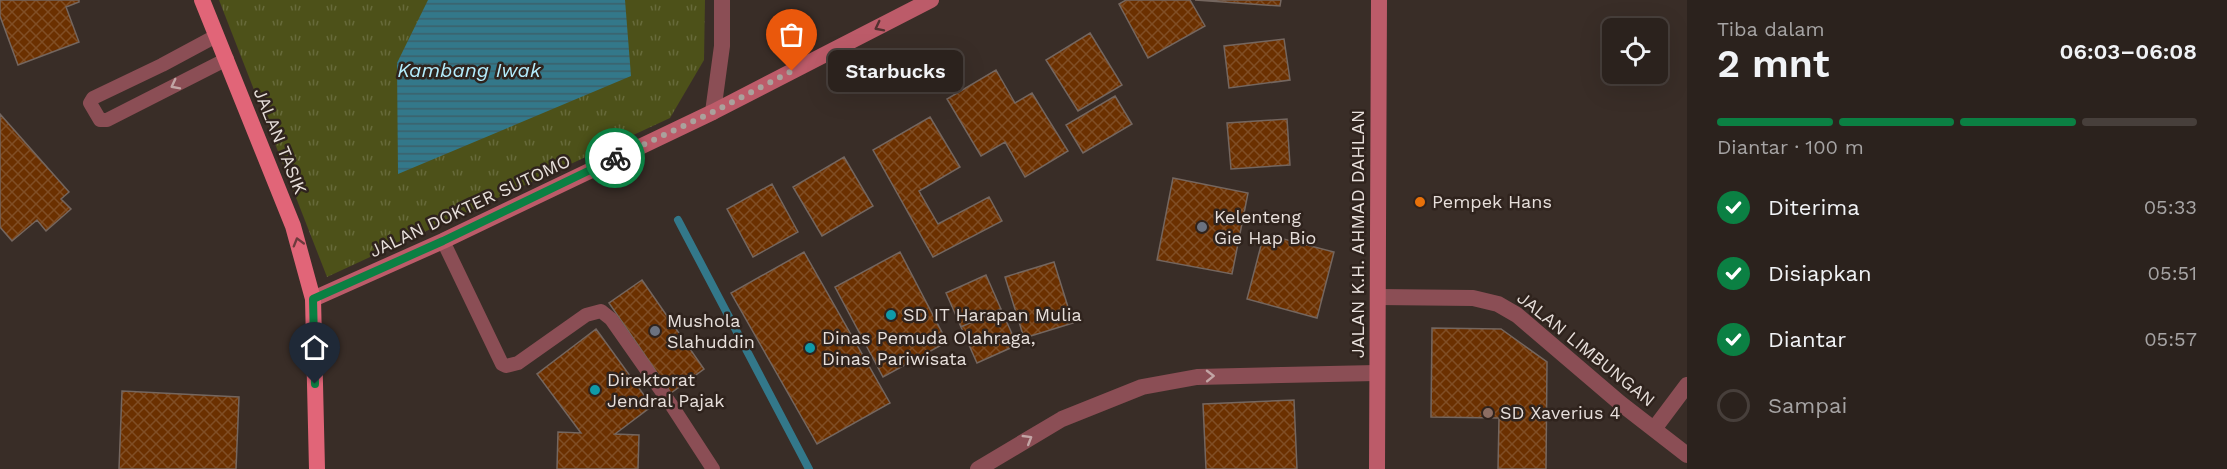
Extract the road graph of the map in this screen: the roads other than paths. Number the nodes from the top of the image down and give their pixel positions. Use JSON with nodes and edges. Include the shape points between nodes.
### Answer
{"nodes":[{"id":1,"x":202,"y":0,"type":"edge"},
{"id":2,"x":722,"y":0,"type":"edge"},
{"id":3,"x":931,"y":0,"type":"edge"},
{"id":4,"x":1379,"y":0,"type":"edge"},
{"id":5,"x":216,"y":36,"type":"junction"},
{"id":6,"x":227,"y":58,"type":"junction"},
{"id":7,"x":713,"y":112,"type":"junction"},
{"id":8,"x":443,"y":241,"type":"junction"},
{"id":9,"x":1378,"y":297,"type":"junction"},
{"id":10,"x":313,"y":299,"type":"junction"},
{"id":11,"x":1376,"y":373,"type":"junction"},
{"id":12,"x":1687,"y":385,"type":"edge"},
{"id":13,"x":1654,"y":429,"type":"junction"},
{"id":14,"x":1687,"y":455,"type":"edge"},
{"id":15,"x":317,"y":469,"type":"edge"},
{"id":16,"x":713,"y":469,"type":"edge"},
{"id":17,"x":978,"y":469,"type":"edge"},
{"id":18,"x":1377,"y":469,"type":"edge"}],
"edges":[{"from":1,"to":5,"type":"main road","name":"JALAN TASIK"},
{"from":2,"to":7,"type":"street","via":[[722,46]]},
{"from":3,"to":7,"type":"main road","name":"JALAN DOKTER SUTOMO","one_way":true},
{"from":4,"to":9,"type":"main road","name":"JALAN K.H. AHMAD DAHLAN"},
{"from":5,"to":6,"type":"main road","name":"JALAN TASIK"},
{"from":6,"to":5,"type":"lane","one_way":true,"via":[[107,120],[100,120],[90,103],[93,98]]},
{"from":10,"to":6,"type":"main road","name":"JALAN TASIK","one_way":true,"via":[[293,226]]},
{"from":7,"to":8,"type":"main road","name":"JALAN DOKTER SUTOMO"},
{"from":8,"to":10,"type":"main road","name":"JALAN DOKTER SUTOMO"},
{"from":8,"to":16,"type":"lane","via":[[502,364],[518,363],[586,315],[601,311],[618,329]]},
{"from":9,"to":11,"type":"main road","name":"JALAN K.H. AHMAD DAHLAN"},
{"from":9,"to":13,"type":"street","name":"JALAN LIMBUNGAN","via":[[1473,298],[1498,304],[1517,315]]},
{"from":10,"to":15,"type":"main road","name":"JALAN TASIK"},
{"from":17,"to":11,"type":"street","one_way":true,"via":[[1062,419],[1142,387],[1197,377]]},
{"from":11,"to":18,"type":"main road","name":"JALAN K.H. AHMAD DAHLAN"},
{"from":12,"to":13,"type":"street"},
{"from":13,"to":14,"type":"street","name":"JALAN LIMBUNGAN"}]}
